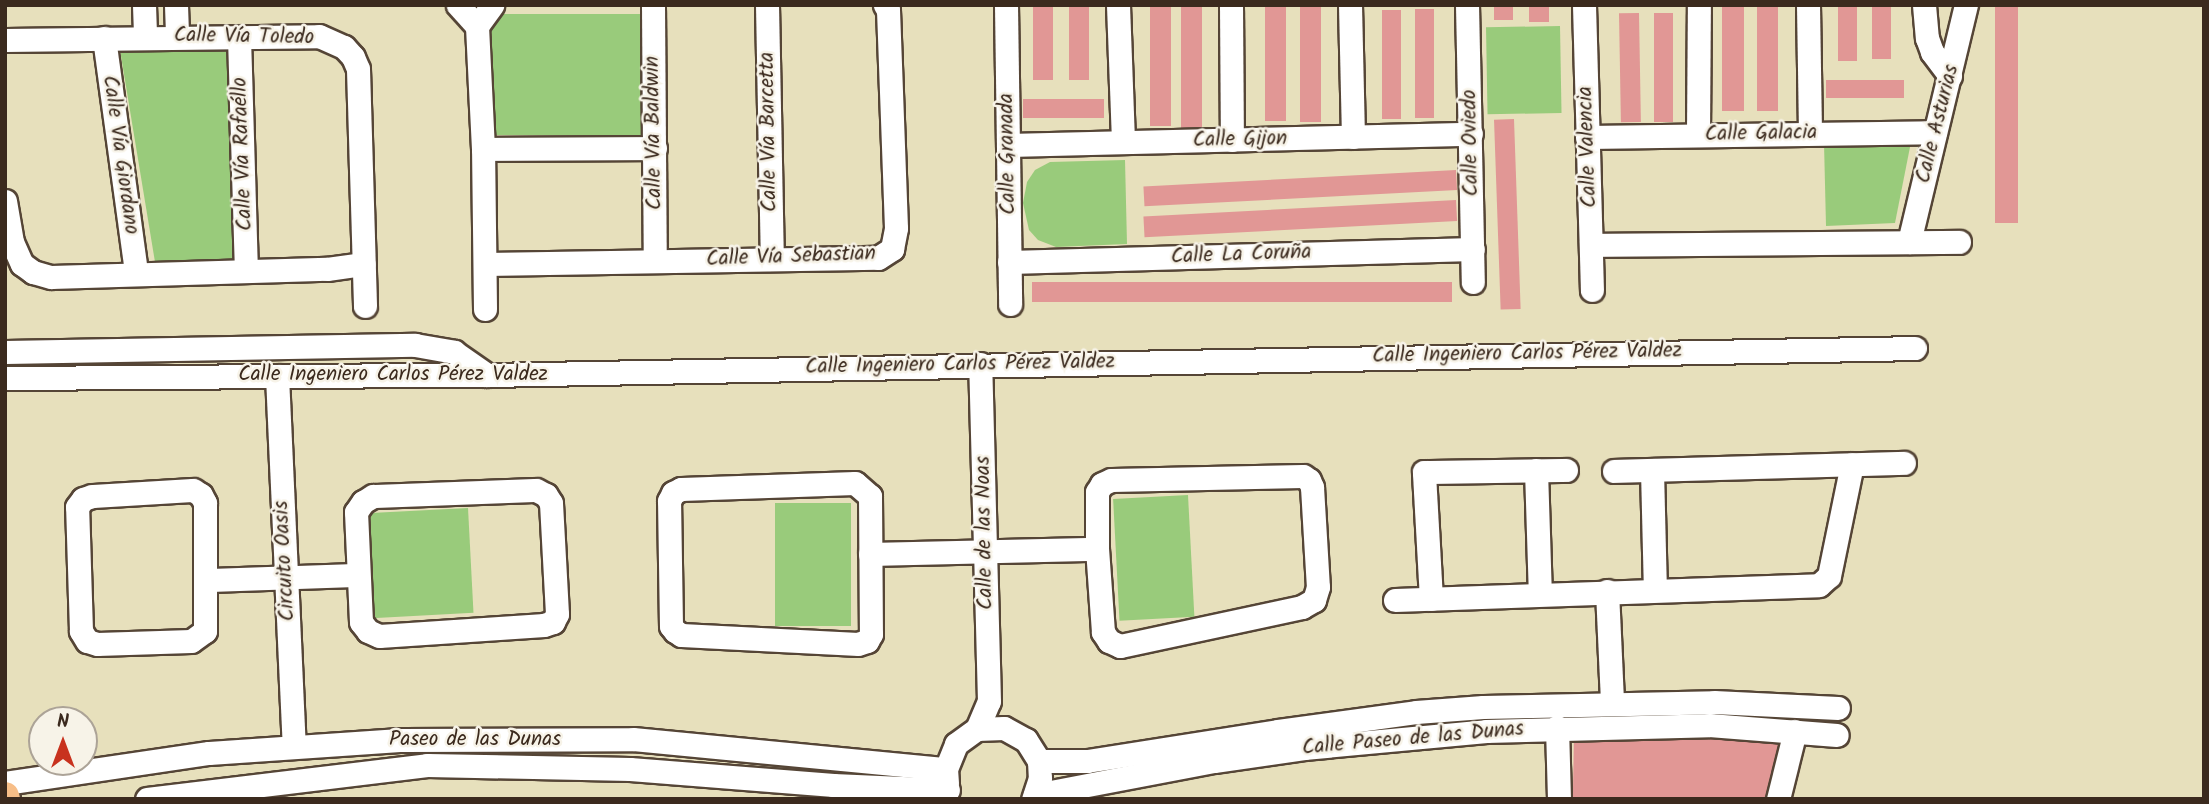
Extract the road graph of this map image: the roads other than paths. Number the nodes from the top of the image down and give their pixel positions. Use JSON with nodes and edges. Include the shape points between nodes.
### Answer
{"nodes":[{"id":1,"x":144,"y":5,"type":"edge"},
{"id":2,"x":176,"y":5,"type":"edge"},
{"id":3,"x":458,"y":5,"type":"edge"},
{"id":4,"x":492,"y":5,"type":"edge"},
{"id":5,"x":653,"y":5,"type":"edge"},
{"id":6,"x":767,"y":5,"type":"edge"},
{"id":7,"x":885,"y":5,"type":"edge"},
{"id":8,"x":1006,"y":5,"type":"edge"},
{"id":9,"x":1118,"y":5,"type":"edge"},
{"id":10,"x":1231,"y":5,"type":"edge"},
{"id":11,"x":1350,"y":5,"type":"edge"},
{"id":12,"x":1467,"y":5,"type":"edge"},
{"id":13,"x":1584,"y":5,"type":"edge"},
{"id":14,"x":1699,"y":5,"type":"edge"},
{"id":15,"x":1808,"y":5,"type":"edge"},
{"id":16,"x":1924,"y":5,"type":"edge"},
{"id":17,"x":1966,"y":5,"type":"edge"},
{"id":18,"x":477,"y":26,"type":"junction"},
{"id":19,"x":177,"y":36,"type":"junction"},
{"id":20,"x":145,"y":37,"type":"junction"},
{"id":21,"x":239,"y":37,"type":"junction"},
{"id":22,"x":104,"y":38,"type":"junction"},
{"id":23,"x":5,"y":40,"type":"edge"},
{"id":24,"x":1950,"y":76,"type":"junction"},
{"id":25,"x":1936,"y":132,"type":"junction"},
{"id":26,"x":1810,"y":133,"type":"junction"},
{"id":27,"x":1471,"y":134,"type":"junction"},
{"id":28,"x":1699,"y":135,"type":"junction"},
{"id":29,"x":1353,"y":137,"type":"junction"},
{"id":30,"x":1587,"y":137,"type":"junction"},
{"id":31,"x":1232,"y":140,"type":"junction"},
{"id":32,"x":1123,"y":142,"type":"junction"},
{"id":33,"x":1008,"y":145,"type":"junction"},
{"id":34,"x":655,"y":148,"type":"junction"},
{"id":35,"x":483,"y":149,"type":"junction"},
{"id":36,"x":5,"y":201,"type":"edge"},
{"id":37,"x":1909,"y":242,"type":"junction"},
{"id":38,"x":1959,"y":242,"type":"dead end"},
{"id":39,"x":1591,"y":245,"type":"junction"},
{"id":40,"x":1473,"y":249,"type":"junction"},
{"id":41,"x":772,"y":259,"type":"junction"},
{"id":42,"x":655,"y":261,"type":"junction"},
{"id":43,"x":1009,"y":262,"type":"junction"},
{"id":44,"x":364,"y":264,"type":"junction"},
{"id":45,"x":485,"y":264,"type":"junction"},
{"id":46,"x":246,"y":271,"type":"junction"},
{"id":47,"x":136,"y":273,"type":"junction"},
{"id":48,"x":1473,"y":282,"type":"dead end"},
{"id":49,"x":1592,"y":290,"type":"dead end"},
{"id":50,"x":1010,"y":304,"type":"dead end"},
{"id":51,"x":365,"y":306,"type":"dead end"},
{"id":52,"x":485,"y":309,"type":"dead end"},
{"id":53,"x":1915,"y":348,"type":"dead end"},
{"id":54,"x":5,"y":352,"type":"edge"},
{"id":55,"x":980,"y":364,"type":"junction"},
{"id":56,"x":487,"y":375,"type":"junction"},
{"id":57,"x":277,"y":376,"type":"junction"},
{"id":58,"x":5,"y":378,"type":"edge"},
{"id":59,"x":1904,"y":463,"type":"dead end"},
{"id":60,"x":1852,"y":464,"type":"junction"},
{"id":61,"x":1536,"y":470,"type":"junction"},
{"id":62,"x":1566,"y":470,"type":"dead end"},
{"id":63,"x":1652,"y":470,"type":"junction"},
{"id":64,"x":1614,"y":471,"type":"dead end"},
{"id":65,"x":1097,"y":549,"type":"junction"},
{"id":66,"x":985,"y":550,"type":"junction"},
{"id":67,"x":870,"y":554,"type":"junction"},
{"id":68,"x":359,"y":575,"type":"junction"},
{"id":69,"x":286,"y":577,"type":"junction"},
{"id":70,"x":206,"y":580,"type":"junction"},
{"id":71,"x":1655,"y":590,"type":"junction"},
{"id":72,"x":1606,"y":591,"type":"junction"},
{"id":73,"x":1540,"y":594,"type":"junction"},
{"id":74,"x":1431,"y":599,"type":"junction"},
{"id":75,"x":1395,"y":600,"type":"dead end"},
{"id":76,"x":989,"y":701,"type":"junction"},
{"id":77,"x":1612,"y":702,"type":"junction"},
{"id":78,"x":1714,"y":702,"type":"junction"},
{"id":79,"x":1483,"y":707,"type":"junction"},
{"id":80,"x":1838,"y":708,"type":"dead end"},
{"id":81,"x":1709,"y":725,"type":"junction"},
{"id":82,"x":1557,"y":727,"type":"junction"},
{"id":83,"x":1004,"y":728,"type":"junction"},
{"id":84,"x":977,"y":729,"type":"junction"},
{"id":85,"x":1486,"y":731,"type":"junction"},
{"id":86,"x":1795,"y":731,"type":"junction"},
{"id":87,"x":1836,"y":734,"type":"dead end"},
{"id":88,"x":428,"y":740,"type":"junction"},
{"id":89,"x":294,"y":746,"type":"junction"},
{"id":90,"x":1039,"y":761,"type":"junction"},
{"id":91,"x":138,"y":762,"type":"junction"},
{"id":92,"x":427,"y":765,"type":"junction"},
{"id":93,"x":5,"y":783,"type":"edge"},
{"id":94,"x":949,"y":786,"type":"edge"},
{"id":95,"x":209,"y":795,"type":"edge"},
{"id":96,"x":1034,"y":797,"type":"edge"},
{"id":97,"x":146,"y":799,"type":"edge"},
{"id":98,"x":1559,"y":799,"type":"edge"},
{"id":99,"x":1778,"y":799,"type":"edge"}],
"edges":[{"from":1,"to":20,"type":"street"},
{"from":2,"to":19,"type":"street"},
{"from":3,"to":18,"type":"street"},
{"from":4,"to":18,"type":"street"},
{"from":5,"to":34,"type":"street","name":"Calle Vía Baldwin"},
{"from":6,"to":41,"type":"street","name":"Calle Vía Barcetta"},
{"from":7,"to":41,"type":"street","name":"Calle Vía Sebastian","via":[[896,228],[892,249],[878,258]]},
{"from":8,"to":33,"type":"street","name":"Calle Granada"},
{"from":9,"to":32,"type":"street"},
{"from":10,"to":31,"type":"street"},
{"from":11,"to":29,"type":"street"},
{"from":12,"to":27,"type":"street","name":"Calle Oviedo"},
{"from":13,"to":30,"type":"street","name":"Calle Valencia"},
{"from":14,"to":28,"type":"street"},
{"from":15,"to":26,"type":"street"},
{"from":16,"to":24,"type":"street","via":[[1932,52]]},
{"from":17,"to":24,"type":"street","name":"Calle Asturias"},
{"from":18,"to":35,"type":"street"},
{"from":19,"to":20,"type":"street","name":"Calle Vía Toledo"},
{"from":19,"to":21,"type":"street","name":"Calle Vía Toledo"},
{"from":20,"to":22,"type":"street","name":"Calle Vía Toledo"},
{"from":21,"to":44,"type":"street","name":"Calle Vía Toledo","via":[[318,36],[333,40],[353,57],[358,69]]},
{"from":21,"to":46,"type":"street","name":"Calle Vía Rafaéllo"},
{"from":22,"to":23,"type":"street","name":"Calle Vía Toledo"},
{"from":22,"to":47,"type":"street","name":"Calle Vía Giordano"},
{"from":24,"to":25,"type":"street","name":"Calle Asturias"},
{"from":25,"to":26,"type":"street","name":"Calle Galacia"},
{"from":25,"to":37,"type":"street","name":"Calle Asturias"},
{"from":26,"to":28,"type":"street","name":"Calle Galacia"},
{"from":27,"to":29,"type":"street","name":"Calle Gijon"},
{"from":27,"to":40,"type":"street","name":"Calle Oviedo"},
{"from":28,"to":30,"type":"street","name":"Calle Galacia"},
{"from":29,"to":31,"type":"street","name":"Calle Gijon"},
{"from":30,"to":39,"type":"street","name":"Calle Valencia"},
{"from":31,"to":32,"type":"street","name":"Calle Gijon"},
{"from":32,"to":33,"type":"street","name":"Calle Gijon"},
{"from":33,"to":43,"type":"street","name":"Calle Granada"},
{"from":34,"to":35,"type":"street"},
{"from":34,"to":42,"type":"street","name":"Calle Vía Baldwin"},
{"from":35,"to":45,"type":"street"},
{"from":36,"to":47,"type":"street","via":[[12,242],[22,264],[33,272],[51,276]]},
{"from":37,"to":38,"type":"street"},
{"from":37,"to":39,"type":"street"},
{"from":39,"to":49,"type":"street","name":"Calle Valencia"},
{"from":40,"to":43,"type":"street","name":"Calle La Coruña"},
{"from":40,"to":48,"type":"street","name":"Calle Oviedo"},
{"from":41,"to":42,"type":"street","name":"Calle Vía Sebastian"},
{"from":42,"to":45,"type":"street","name":"Calle Vía Sebastian"},
{"from":43,"to":50,"type":"street","name":"Calle Granada"},
{"from":44,"to":46,"type":"street"},
{"from":44,"to":51,"type":"street","name":"Calle Vía Toledo"},
{"from":45,"to":52,"type":"street"},
{"from":46,"to":47,"type":"street"},
{"from":53,"to":55,"type":"street","name":"Calle Ingeniero Carlos Pérez Valdez"},
{"from":54,"to":56,"type":"street","via":[[415,345],[454,352]]},
{"from":55,"to":56,"type":"street","name":"Calle Ingeniero Carlos Pérez Valdez"},
{"from":55,"to":66,"type":"street","name":"Calle de las Noas"},
{"from":56,"to":57,"type":"street","name":"Calle Ingeniero Carlos Pérez Valdez"},
{"from":57,"to":58,"type":"street","name":"Calle Ingeniero Carlos Pérez Valdez"},
{"from":57,"to":69,"type":"street","name":"Circuito Oasis"},
{"from":59,"to":60,"type":"street"},
{"from":60,"to":63,"type":"street"},
{"from":60,"to":71,"type":"street","via":[[1826,581],[1819,585]]},
{"from":61,"to":62,"type":"street"},
{"from":61,"to":73,"type":"street"},
{"from":61,"to":74,"type":"street","via":[[1424,472]]},
{"from":63,"to":64,"type":"street"},
{"from":63,"to":71,"type":"street"},
{"from":65,"to":65,"type":"street","via":[[1097,492],[1111,480],[1303,476],[1312,487],[1318,587],[1314,600],[1302,607],[1120,646],[1109,642],[1103,632]]},
{"from":65,"to":66,"type":"street"},
{"from":66,"to":67,"type":"street"},
{"from":66,"to":76,"type":"street","name":"Calle de las Noas"},
{"from":67,"to":67,"type":"street","via":[[870,496],[855,482],[681,489],[669,501],[671,625],[681,635],[858,644],[871,634]]},
{"from":68,"to":68,"type":"street","via":[[356,512],[373,496],[536,490],[551,503],[557,614],[553,622],[379,636],[361,622]]},
{"from":68,"to":69,"type":"street"},
{"from":69,"to":70,"type":"street"},
{"from":69,"to":89,"type":"street","name":"Circuito Oasis"},
{"from":70,"to":70,"type":"street","via":[[205,631],[199,638],[191,642],[97,644],[87,640],[81,631],[77,507],[92,496],[193,491],[201,495],[205,503]]},
{"from":71,"to":72,"type":"street"},
{"from":72,"to":73,"type":"street"},
{"from":72,"to":77,"type":"street"},
{"from":73,"to":74,"type":"street"},
{"from":74,"to":75,"type":"street"},
{"from":76,"to":83,"type":"street","name":"Calle de las Noas"},
{"from":76,"to":84,"type":"street","name":"Calle de las Noas"},
{"from":77,"to":78,"type":"street","name":"Calle Paseo de las Dunas"},
{"from":77,"to":79,"type":"street","name":"Calle Paseo de las Dunas"},
{"from":78,"to":80,"type":"street","name":"Calle Paseo de las Dunas"},
{"from":78,"to":81,"type":"street"},
{"from":79,"to":85,"type":"street"},
{"from":79,"to":90,"type":"street","name":"Calle Paseo de las Dunas","via":[[1278,731],[1087,761]]},
{"from":81,"to":82,"type":"street","name":"Calle Paseo de las Dunas"},
{"from":81,"to":86,"type":"street","name":"Calle Paseo de las Dunas"},
{"from":82,"to":85,"type":"street","name":"Calle Paseo de las Dunas"},
{"from":82,"to":98,"type":"street"},
{"from":83,"to":84,"type":"street"},
{"from":83,"to":90,"type":"street","via":[[1026,740]]},
{"from":84,"to":94,"type":"street","via":[[956,744]]},
{"from":85,"to":96,"type":"street","name":"Calle Paseo de las Dunas","via":[[1214,761]]},
{"from":86,"to":87,"type":"street","name":"Calle Paseo de las Dunas"},
{"from":86,"to":99,"type":"street"},
{"from":88,"to":89,"type":"street","name":"Paseo de las Dunas"},
{"from":88,"to":92,"type":"street"},
{"from":88,"to":94,"type":"street","name":"Paseo de las Dunas","via":[[633,739]]},
{"from":89,"to":91,"type":"street","name":"Paseo de las Dunas"},
{"from":90,"to":96,"type":"street"},
{"from":91,"to":93,"type":"street","name":"Paseo de las Dunas"},
{"from":91,"to":97,"type":"street"},
{"from":92,"to":94,"type":"street","name":"Paseo de las Dunas","via":[[630,769],[833,785]]},
{"from":92,"to":95,"type":"street","name":"Paseo de las Dunas"},
{"from":95,"to":97,"type":"street","name":"Paseo de las Dunas"}]}
